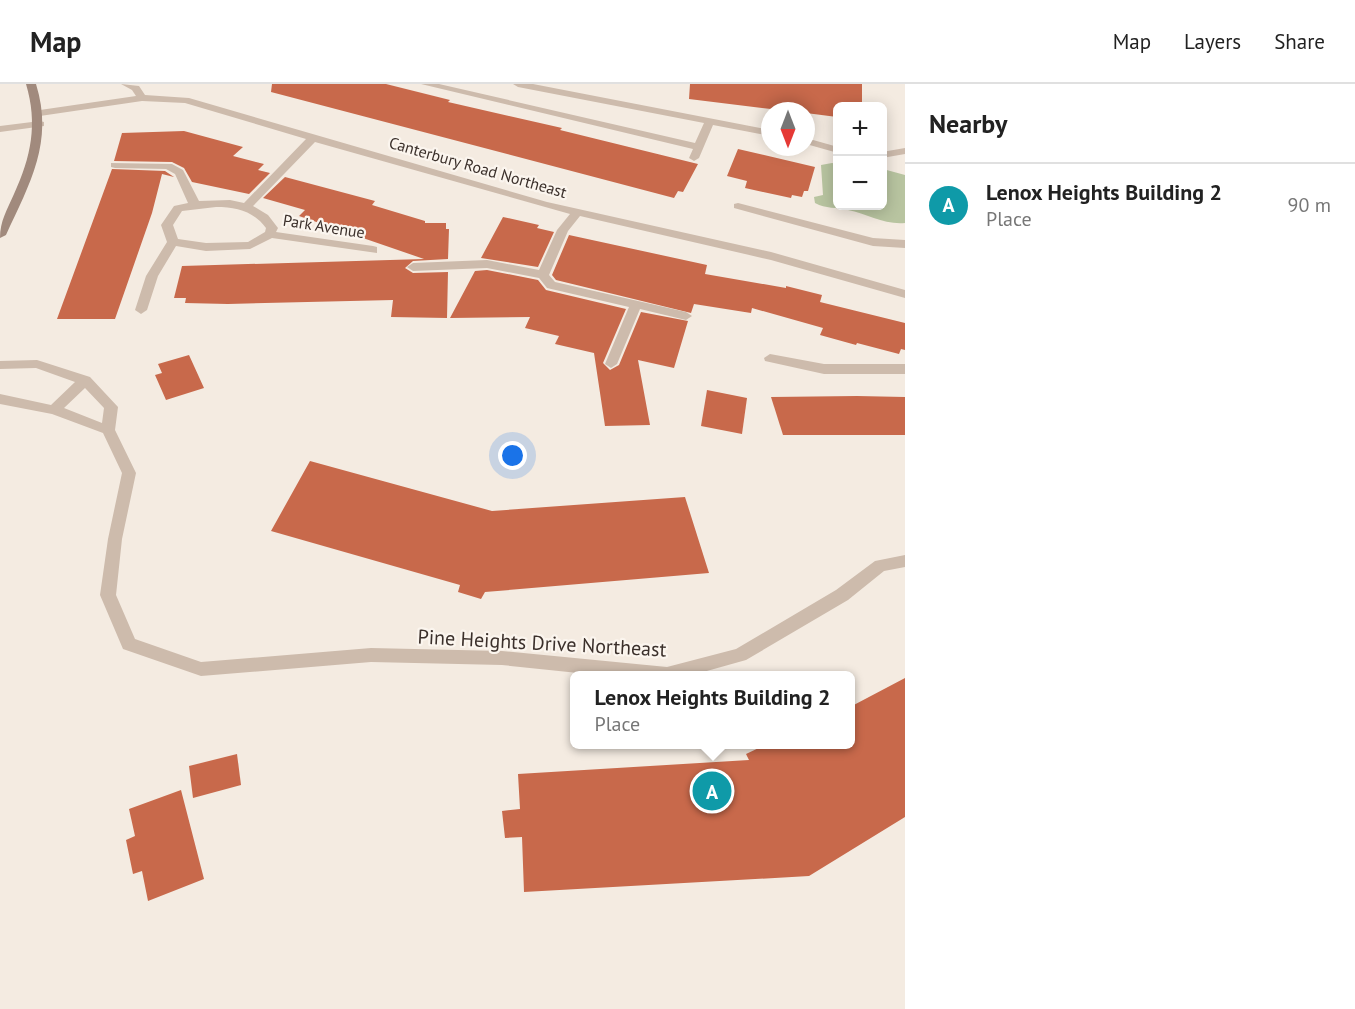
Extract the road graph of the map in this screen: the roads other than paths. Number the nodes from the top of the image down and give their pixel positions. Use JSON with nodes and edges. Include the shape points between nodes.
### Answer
{"nodes":[{"id":1,"x":31,"y":84,"type":"edge"},
{"id":2,"x":126,"y":84,"type":"edge"},
{"id":3,"x":426,"y":84,"type":"edge"},
{"id":4,"x":518,"y":84,"type":"edge"},
{"id":5,"x":142,"y":98,"type":"junction"},
{"id":6,"x":40,"y":119,"type":"junction"},
{"id":7,"x":710,"y":121,"type":"junction"},
{"id":8,"x":0,"y":129,"type":"edge"},
{"id":9,"x":761,"y":132,"type":"edge"},
{"id":10,"x":314,"y":137,"type":"junction"},
{"id":11,"x":815,"y":141,"type":"edge"},
{"id":12,"x":833,"y":142,"type":"edge"},
{"id":13,"x":815,"y":144,"type":"edge"},
{"id":14,"x":887,"y":146,"type":"edge"},
{"id":15,"x":699,"y":147,"type":"junction"},
{"id":16,"x":833,"y":149,"type":"edge"},
{"id":17,"x":905,"y":149,"type":"edge"},
{"id":18,"x":887,"y":154,"type":"edge"},
{"id":19,"x":694,"y":158,"type":"dead end"},
{"id":20,"x":114,"y":165,"type":"dead end"},
{"id":21,"x":195,"y":205,"type":"junction"},
{"id":22,"x":738,"y":206,"type":"dead end"},
{"id":23,"x":246,"y":207,"type":"junction"},
{"id":24,"x":578,"y":212,"type":"junction"},
{"id":25,"x":270,"y":234,"type":"junction"},
{"id":26,"x":0,"y":235,"type":"edge"},
{"id":27,"x":173,"y":242,"type":"junction"},
{"id":28,"x":905,"y":244,"type":"edge"},
{"id":29,"x":373,"y":250,"type":"dead end"},
{"id":30,"x":413,"y":267,"type":"dead end"},
{"id":31,"x":543,"y":275,"type":"junction"},
{"id":32,"x":905,"y":294,"type":"edge"},
{"id":33,"x":636,"y":305,"type":"junction"},
{"id":34,"x":141,"y":310,"type":"dead end"},
{"id":35,"x":686,"y":316,"type":"dead end"},
{"id":36,"x":770,"y":358,"type":"dead end"},
{"id":37,"x":611,"y":364,"type":"dead end"},
{"id":38,"x":0,"y":365,"type":"edge"},
{"id":39,"x":905,"y":369,"type":"edge"},
{"id":40,"x":85,"y":380,"type":"junction"},
{"id":41,"x":0,"y":399,"type":"edge"},
{"id":42,"x":54,"y":410,"type":"junction"},
{"id":43,"x":108,"y":430,"type":"junction"},
{"id":44,"x":905,"y":561,"type":"edge"},
{"id":45,"x":636,"y":671,"type":"edge"},
{"id":46,"x":679,"y":671,"type":"edge"}],
"edges":[{"from":1,"to":6,"type":"street"},
{"from":2,"to":5,"type":"street","via":[[136,88]]},
{"from":3,"to":15,"type":"street"},
{"from":4,"to":7,"type":"street"},
{"from":5,"to":6,"type":"street","name":"Canterbury Road Northeast"},
{"from":5,"to":10,"type":"street","name":"Canterbury Road Northeast","via":[[186,100]]},
{"from":6,"to":8,"type":"street","name":"Canterbury Road Northeast"},
{"from":6,"to":26,"type":"street","via":[[35,154]]},
{"from":7,"to":9,"type":"street"},
{"from":7,"to":15,"type":"street"},
{"from":10,"to":23,"type":"street"},
{"from":10,"to":24,"type":"street","name":"Canterbury Road Northeast"},
{"from":11,"to":12,"type":"street"},
{"from":13,"to":16,"type":"street"},
{"from":14,"to":17,"type":"street"},
{"from":15,"to":19,"type":"street"},
{"from":17,"to":18,"type":"street"},
{"from":20,"to":21,"type":"street","via":[[168,166],[179,172]]},
{"from":21,"to":23,"type":"street","name":"Park Avenue","via":[[208,202]]},
{"from":21,"to":27,"type":"street","name":"Park Avenue","via":[[178,208],[167,225]]},
{"from":22,"to":28,"type":"street","via":[[873,242]]},
{"from":23,"to":25,"type":"street","name":"Park Avenue","via":[[267,219],[272,228]]},
{"from":24,"to":31,"type":"street","via":[[563,230]]},
{"from":24,"to":32,"type":"street","name":"Canterbury Road Northeast","via":[[865,280]]},
{"from":25,"to":27,"type":"street","name":"Park Avenue","via":[[250,245],[206,247]]},
{"from":25,"to":29,"type":"street","name":"Park Avenue"},
{"from":27,"to":34,"type":"street","via":[[152,276]]},
{"from":30,"to":31,"type":"street","via":[[487,264]]},
{"from":31,"to":33,"type":"street","via":[[551,285]]},
{"from":33,"to":35,"type":"street"},
{"from":33,"to":37,"type":"street"},
{"from":36,"to":39,"type":"street","via":[[824,369]]},
{"from":38,"to":40,"type":"street","via":[[37,364]]},
{"from":40,"to":42,"type":"street"},
{"from":40,"to":43,"type":"street","via":[[111,407]]},
{"from":41,"to":42,"type":"street"},
{"from":42,"to":43,"type":"street"},
{"from":43,"to":45,"type":"street","name":"Pine Heights Drive Northeast","via":[[129,473],[108,594],[129,644],[201,669],[371,655],[502,658]]},
{"from":44,"to":46,"type":"street","name":"Pine Heights Drive Northeast","via":[[880,565],[842,594],[740,655]]}]}
